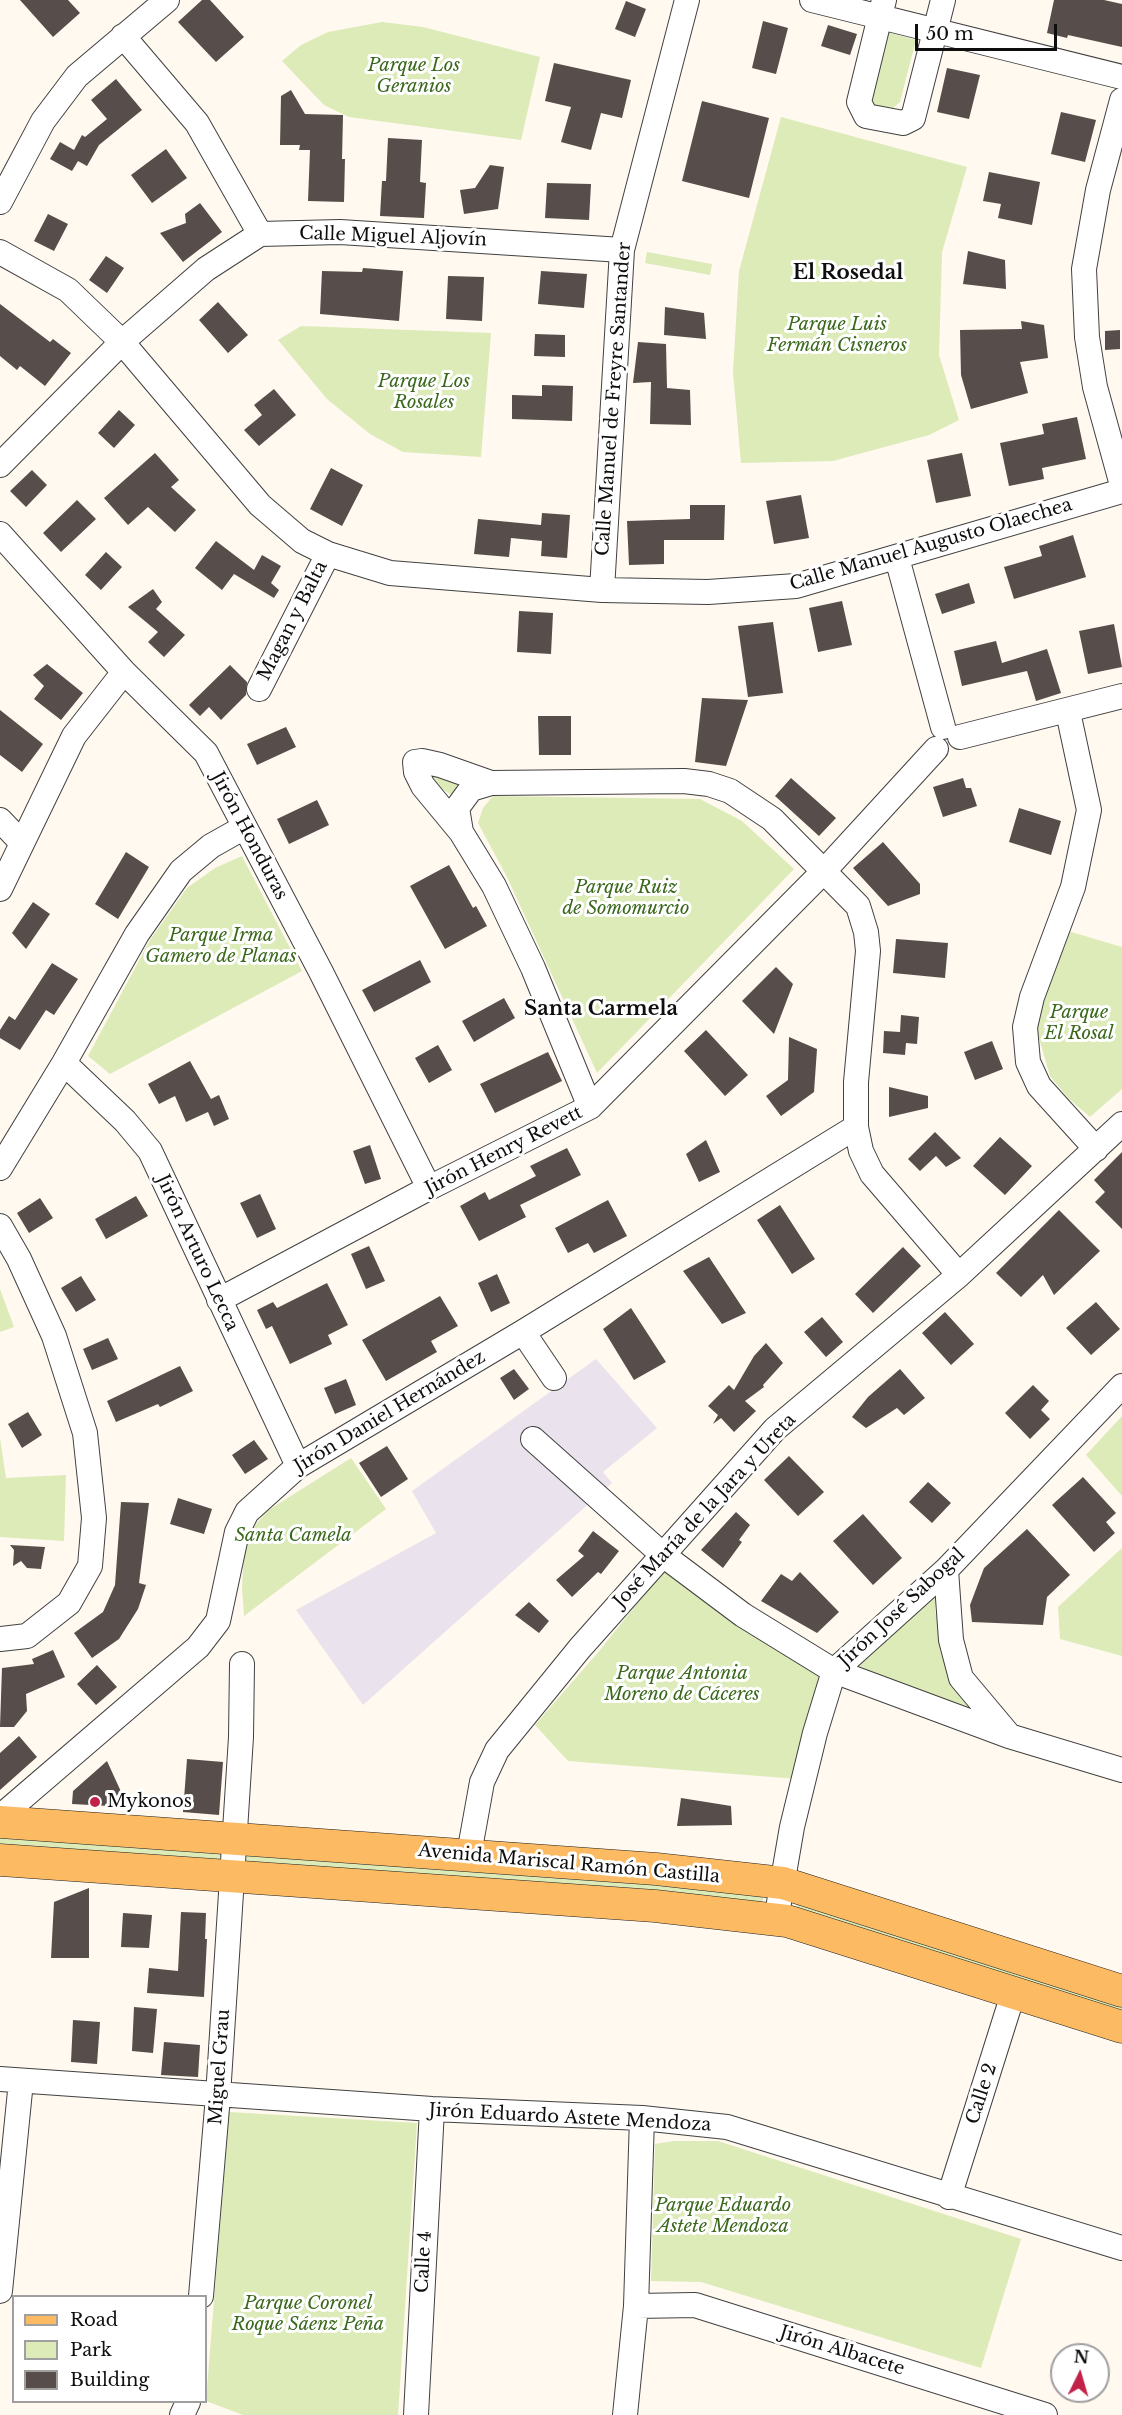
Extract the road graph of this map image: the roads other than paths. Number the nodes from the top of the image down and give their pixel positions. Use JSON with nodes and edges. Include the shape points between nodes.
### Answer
{"nodes":[{"id":1,"x":166,"y":0,"type":"edge"},
{"id":2,"x":687,"y":0,"type":"edge"},
{"id":3,"x":812,"y":0,"type":"edge"},
{"id":4,"x":943,"y":0,"type":"edge"},
{"id":5,"x":882,"y":8,"type":"edge"},
{"id":6,"x":935,"y":31,"type":"junction"},
{"id":7,"x":123,"y":36,"type":"junction"},
{"id":8,"x":1122,"y":77,"type":"edge"},
{"id":9,"x":1122,"y":100,"type":"edge"},
{"id":10,"x":0,"y":202,"type":"edge"},
{"id":11,"x":260,"y":234,"type":"junction"},
{"id":12,"x":622,"y":250,"type":"junction"},
{"id":13,"x":0,"y":252,"type":"edge"},
{"id":14,"x":123,"y":342,"type":"junction"},
{"id":15,"x":0,"y":465,"type":"edge"},
{"id":16,"x":1122,"y":485,"type":"edge"},
{"id":17,"x":1122,"y":491,"type":"edge"},
{"id":18,"x":0,"y":534,"type":"edge"},
{"id":19,"x":328,"y":554,"type":"junction"},
{"id":20,"x":897,"y":558,"type":"junction"},
{"id":21,"x":602,"y":590,"type":"junction"},
{"id":22,"x":124,"y":672,"type":"junction"},
{"id":23,"x":259,"y":689,"type":"dead end"},
{"id":24,"x":1122,"y":696,"type":"edge"},
{"id":25,"x":1068,"y":712,"type":"junction"},
{"id":26,"x":946,"y":738,"type":"junction"},
{"id":27,"x":481,"y":786,"type":"junction"},
{"id":28,"x":0,"y":820,"type":"edge"},
{"id":29,"x":243,"y":828,"type":"junction"},
{"id":30,"x":461,"y":832,"type":"junction"},
{"id":31,"x":22,"y":843,"type":"junction"},
{"id":32,"x":825,"y":870,"type":"junction"},
{"id":33,"x":0,"y":889,"type":"edge"},
{"id":34,"x":64,"y":1063,"type":"junction"},
{"id":35,"x":590,"y":1107,"type":"junction"},
{"id":36,"x":1122,"y":1124,"type":"edge"},
{"id":37,"x":856,"y":1127,"type":"junction"},
{"id":38,"x":1096,"y":1149,"type":"junction"},
{"id":39,"x":0,"y":1168,"type":"edge"},
{"id":40,"x":429,"y":1188,"type":"junction"},
{"id":41,"x":3,"y":1236,"type":"edge"},
{"id":42,"x":959,"y":1275,"type":"junction"},
{"id":43,"x":219,"y":1300,"type":"junction"},
{"id":44,"x":524,"y":1332,"type":"junction"},
{"id":45,"x":554,"y":1378,"type":"dead end"},
{"id":46,"x":1122,"y":1386,"type":"edge"},
{"id":47,"x":533,"y":1439,"type":"dead end"},
{"id":48,"x":298,"y":1466,"type":"junction"},
{"id":49,"x":663,"y":1555,"type":"junction"},
{"id":50,"x":946,"y":1570,"type":"junction"},
{"id":51,"x":0,"y":1639,"type":"edge"},
{"id":52,"x":242,"y":1664,"type":"dead end"},
{"id":53,"x":834,"y":1671,"type":"junction"},
{"id":54,"x":1009,"y":1736,"type":"junction"},
{"id":55,"x":1122,"y":1770,"type":"edge"},
{"id":56,"x":0,"y":1820,"type":"edge"},
{"id":57,"x":234,"y":1838,"type":"junction"},
{"id":58,"x":469,"y":1854,"type":"junction"},
{"id":59,"x":0,"y":1860,"type":"edge"},
{"id":60,"x":232,"y":1876,"type":"junction"},
{"id":61,"x":783,"y":1883,"type":"junction"},
{"id":62,"x":776,"y":1920,"type":"junction"},
{"id":63,"x":1014,"y":1991,"type":"junction"},
{"id":64,"x":1122,"y":1991,"type":"edge"},
{"id":65,"x":1122,"y":2027,"type":"edge"},
{"id":66,"x":10,"y":2080,"type":"edge"},
{"id":67,"x":218,"y":2096,"type":"junction"},
{"id":68,"x":432,"y":2109,"type":"junction"},
{"id":69,"x":642,"y":2118,"type":"junction"},
{"id":70,"x":949,"y":2197,"type":"junction"},
{"id":71,"x":1122,"y":2248,"type":"edge"},
{"id":72,"x":2,"y":2261,"type":"edge"},
{"id":73,"x":0,"y":2291,"type":"edge"},
{"id":74,"x":201,"y":2295,"type":"edge"},
{"id":75,"x":636,"y":2306,"type":"junction"},
{"id":76,"x":416,"y":2415,"type":"edge"},
{"id":77,"x":625,"y":2415,"type":"edge"},
{"id":78,"x":1045,"y":2415,"type":"edge"}],
"edges":[{"from":1,"to":7,"type":"street"},
{"from":2,"to":12,"type":"street","name":"Calle Manuel de Freyre Santander"},
{"from":3,"to":5,"type":"street"},
{"from":4,"to":6,"type":"street"},
{"from":5,"to":6,"type":"street"},
{"from":5,"to":6,"type":"street","via":[[859,102],[866,116],[903,123],[913,118]]},
{"from":6,"to":8,"type":"street"},
{"from":7,"to":10,"type":"street","via":[[77,76],[43,121]]},
{"from":7,"to":11,"type":"street","via":[[197,123]]},
{"from":9,"to":16,"type":"street","via":[[1098,190],[1084,268],[1087,337],[1095,387]]},
{"from":11,"to":12,"type":"street","name":"Calle Miguel Aljovín","via":[[340,232]]},
{"from":11,"to":14,"type":"street","via":[[206,269]]},
{"from":12,"to":21,"type":"street","name":"Calle Manuel de Freyre Santander"},
{"from":13,"to":14,"type":"street","name":"Calle Manuel Augusto Olaechea","via":[[68,290]]},
{"from":14,"to":15,"type":"street"},
{"from":14,"to":19,"type":"street","name":"Calle Manuel Augusto Olaechea","via":[[260,505],[302,541]]},
{"from":17,"to":20,"type":"street","name":"Calle Manuel Augusto Olaechea"},
{"from":18,"to":22,"type":"street","name":"Jirón Honduras"},
{"from":19,"to":21,"type":"street","name":"Calle Manuel Augusto Olaechea","via":[[390,573]]},
{"from":19,"to":23,"type":"street","name":"Magan y Balta"},
{"from":20,"to":21,"type":"street","name":"Calle Manuel Augusto Olaechea","via":[[796,586],[708,592]]},
{"from":20,"to":26,"type":"street"},
{"from":22,"to":29,"type":"street","name":"Jirón Honduras","via":[[206,753]]},
{"from":22,"to":31,"type":"street","via":[[74,736]]},
{"from":24,"to":25,"type":"street"},
{"from":25,"to":26,"type":"street"},
{"from":25,"to":38,"type":"street","via":[[1089,810],[1073,887],[1032,997],[1025,1027],[1028,1062],[1039,1086]]},
{"from":26,"to":32,"type":"street","name":"Jirón Henry Revett"},
{"from":27,"to":30,"type":"street","via":[[457,808]]},
{"from":27,"to":30,"type":"street","via":[[440,765],[415,762],[423,786]]},
{"from":27,"to":32,"type":"street","via":[[684,781],[709,784],[730,791],[772,819]]},
{"from":28,"to":31,"type":"street"},
{"from":29,"to":34,"type":"street","via":[[181,871],[137,934]]},
{"from":29,"to":40,"type":"street","name":"Jirón Honduras","via":[[321,972]]},
{"from":30,"to":35,"type":"street","via":[[494,886],[533,968]]},
{"from":31,"to":33,"type":"street"},
{"from":32,"to":35,"type":"street","name":"Jirón Henry Revett"},
{"from":32,"to":37,"type":"street","via":[[858,906],[868,951],[855,1082]]},
{"from":34,"to":39,"type":"street"},
{"from":34,"to":43,"type":"street","name":"Jirón Arturo Lecca","via":[[125,1120],[150,1151]]},
{"from":35,"to":40,"type":"street","name":"Jirón Henry Revett"},
{"from":36,"to":38,"type":"street","name":"José María de la Jara y Ureta"},
{"from":37,"to":42,"type":"street","via":[[861,1151],[872,1174]]},
{"from":37,"to":44,"type":"street","name":"Jirón Daniel Hernández"},
{"from":38,"to":42,"type":"street","name":"José María de la Jara y Ureta"},
{"from":40,"to":43,"type":"street","name":"Jirón Henry Revett"},
{"from":41,"to":51,"type":"street","via":[[54,1336],[85,1433],[94,1518],[90,1566],[69,1603],[27,1636]]},
{"from":42,"to":49,"type":"street","name":"José María de la Jara y Ureta","via":[[775,1429]]},
{"from":43,"to":48,"type":"street","name":"Jirón Arturo Lecca"},
{"from":44,"to":45,"type":"street"},
{"from":44,"to":48,"type":"street","name":"Jirón Daniel Hernández"},
{"from":46,"to":50,"type":"street","name":"Jirón José Sabogal"},
{"from":47,"to":49,"type":"street"},
{"from":48,"to":56,"type":"street","name":"Jirón Daniel Hernández","via":[[247,1512],[237,1532],[218,1621],[198,1647]]},
{"from":49,"to":53,"type":"street","via":[[743,1615]]},
{"from":49,"to":58,"type":"street","name":"José María de la Jara y Ureta","via":[[497,1750],[482,1782]]},
{"from":50,"to":53,"type":"street","name":"Jirón José Sabogal"},
{"from":50,"to":54,"type":"street","via":[[951,1640],[961,1678]]},
{"from":52,"to":57,"type":"street","name":"Miguel Grau","via":[[242,1737]]},
{"from":53,"to":54,"type":"street"},
{"from":53,"to":61,"type":"street","name":"Jirón José Sabogal","via":[[812,1743]]},
{"from":54,"to":55,"type":"street"},
{"from":56,"to":57,"type":"main road","name":"Avenida Mariscal Ramón Castilla"},
{"from":57,"to":58,"type":"main road","name":"Avenida Mariscal Ramón Castilla"},
{"from":57,"to":60,"type":"street","name":"Miguel Grau"},
{"from":58,"to":61,"type":"main road","name":"Avenida Mariscal Ramón Castilla"},
{"from":59,"to":60,"type":"main road","name":"Avenida Mariscal Ramón Castilla"},
{"from":60,"to":62,"type":"main road","name":"Avenida Mariscal Ramón Castilla","via":[[655,1906]]},
{"from":60,"to":67,"type":"street","name":"Miguel Grau"},
{"from":61,"to":62,"type":"street","name":"Jirón José Sabogal"},
{"from":61,"to":64,"type":"main road","name":"Avenida Mariscal Ramón Castilla"},
{"from":62,"to":63,"type":"main road","name":"Avenida Mariscal Ramón Castilla"},
{"from":63,"to":65,"type":"main road","name":"Avenida Mariscal Ramón Castilla"},
{"from":63,"to":70,"type":"street","name":"Calle 2"},
{"from":66,"to":67,"type":"street","name":"Jirón Eduardo Astete Mendoza"},
{"from":66,"to":72,"type":"street"},
{"from":67,"to":68,"type":"street","name":"Jirón Eduardo Astete Mendoza"},
{"from":67,"to":74,"type":"street","name":"Miguel Grau"},
{"from":68,"to":69,"type":"street","name":"Jirón Eduardo Astete Mendoza"},
{"from":68,"to":76,"type":"street","name":"Calle 4"},
{"from":69,"to":70,"type":"street","name":"Jirón Eduardo Astete Mendoza","via":[[726,2127]]},
{"from":69,"to":75,"type":"street"},
{"from":70,"to":71,"type":"street","name":"Jirón Eduardo Astete Mendoza"},
{"from":72,"to":73,"type":"street"},
{"from":75,"to":77,"type":"street"},
{"from":75,"to":78,"type":"street","name":"Jirón Albacete","via":[[695,2305]]}]}
